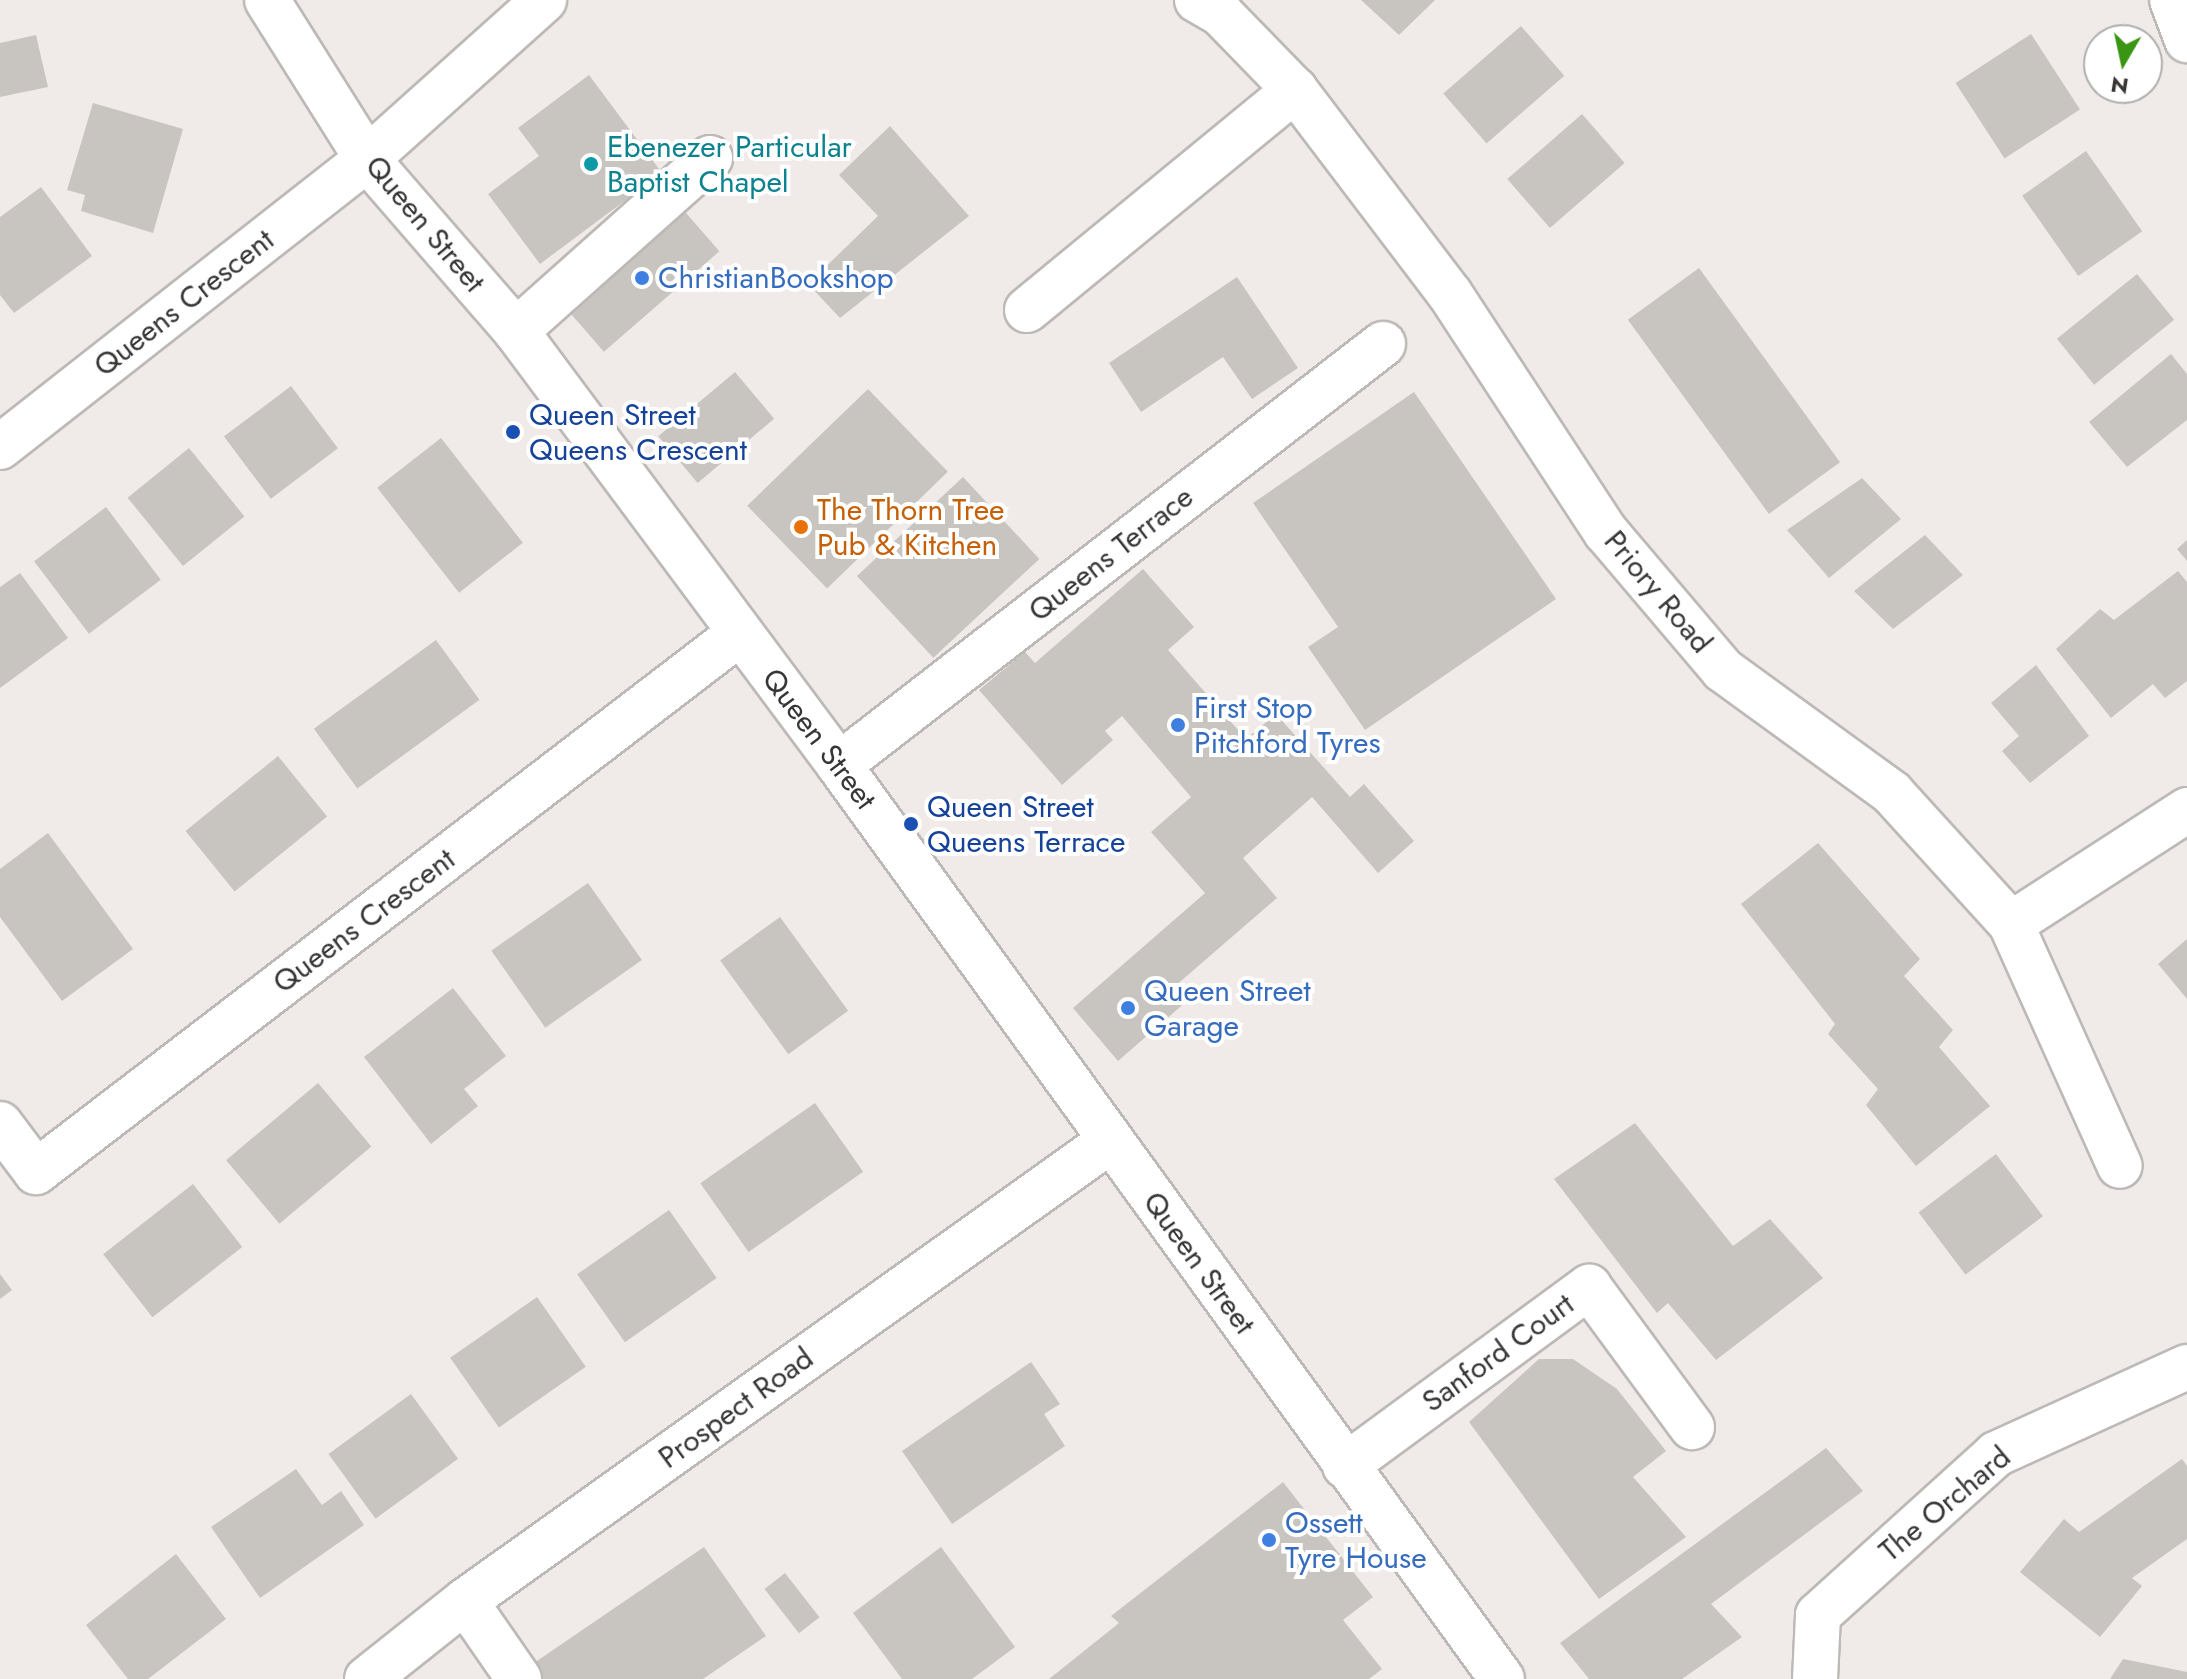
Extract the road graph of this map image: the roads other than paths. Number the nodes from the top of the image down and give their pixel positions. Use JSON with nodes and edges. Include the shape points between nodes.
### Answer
{"nodes":[{"id":1,"x":267,"y":0,"type":"edge"},
{"id":2,"x":544,"y":0,"type":"edge"},
{"id":3,"x":2172,"y":0,"type":"edge"},
{"id":4,"x":1217,"y":5,"type":"edge"},
{"id":5,"x":2187,"y":40,"type":"edge"},
{"id":6,"x":1295,"y":90,"type":"junction"},
{"id":7,"x":710,"y":158,"type":"dead end"},
{"id":8,"x":367,"y":159,"type":"junction"},
{"id":9,"x":1027,"y":310,"type":"dead end"},
{"id":10,"x":516,"y":331,"type":"junction"},
{"id":11,"x":1383,"y":344,"type":"dead end"},
{"id":12,"x":0,"y":447,"type":"edge"},
{"id":13,"x":740,"y":633,"type":"junction"},
{"id":14,"x":839,"y":765,"type":"junction"},
{"id":15,"x":2187,"y":810,"type":"edge"},
{"id":16,"x":2011,"y":924,"type":"junction"},
{"id":17,"x":0,"y":1124,"type":"edge"},
{"id":18,"x":1110,"y":1141,"type":"junction"},
{"id":19,"x":2120,"y":1166,"type":"dead end"},
{"id":20,"x":2187,"y":1367,"type":"edge"},
{"id":21,"x":1692,"y":1427,"type":"dead end"},
{"id":22,"x":1345,"y":1466,"type":"junction"},
{"id":23,"x":465,"y":1601,"type":"junction"},
{"id":24,"x":367,"y":1679,"type":"edge"},
{"id":25,"x":519,"y":1679,"type":"edge"},
{"id":26,"x":1502,"y":1679,"type":"edge"},
{"id":27,"x":1815,"y":1679,"type":"edge"}],
"edges":[{"from":1,"to":8,"type":"street","name":"Queen Street"},
{"from":2,"to":8,"type":"street"},
{"from":3,"to":5,"type":"street"},
{"from":4,"to":6,"type":"street","name":"Priory Road"},
{"from":6,"to":9,"type":"street"},
{"from":6,"to":16,"type":"street","name":"Priory Road","via":[[1450,294],[1606,532],[1723,670],[1892,793]]},
{"from":7,"to":10,"type":"street"},
{"from":8,"to":10,"type":"street","name":"Queen Street"},
{"from":8,"to":12,"type":"street","name":"Queens Crescent"},
{"from":10,"to":13,"type":"street","name":"Queen Street"},
{"from":11,"to":14,"type":"street","name":"Queens Terrace"},
{"from":13,"to":14,"type":"street","name":"Queen Street"},
{"from":13,"to":17,"type":"street","name":"Queens Crescent","via":[[36,1172]]},
{"from":14,"to":18,"type":"street","name":"Queen Street"},
{"from":15,"to":16,"type":"street"},
{"from":16,"to":19,"type":"street","name":"Priory Road"},
{"from":18,"to":22,"type":"street","name":"Queen Street"},
{"from":18,"to":23,"type":"street","name":"Prospect Road"},
{"from":20,"to":27,"type":"street","name":"The Orchard","via":[[1996,1454],[1818,1615]]},
{"from":21,"to":22,"type":"street","name":"Sanford Court","via":[[1589,1287]]},
{"from":22,"to":26,"type":"street","name":"Queen Street"},
{"from":23,"to":24,"type":"street","name":"Prospect Road"},
{"from":23,"to":25,"type":"street"}]}
